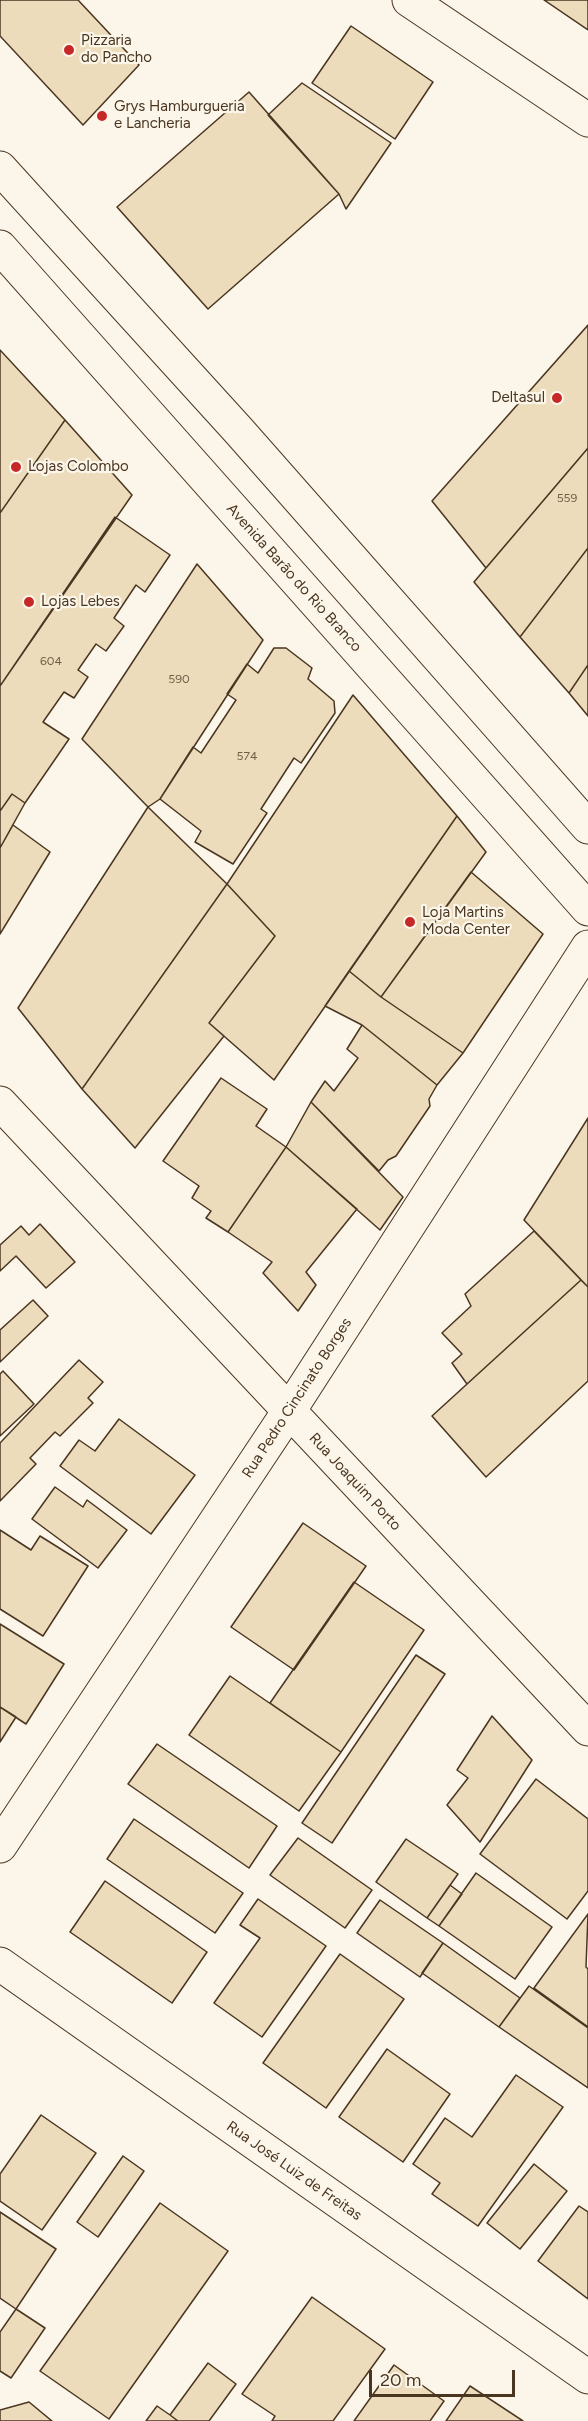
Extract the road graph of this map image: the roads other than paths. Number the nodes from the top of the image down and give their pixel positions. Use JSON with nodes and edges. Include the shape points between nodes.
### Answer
{"nodes":[{"id":1,"x":410,"y":0,"type":"edge"},
{"id":2,"x":588,"y":120,"type":"edge"},
{"id":3,"x":0,"y":168,"type":"edge"},
{"id":4,"x":0,"y":247,"type":"edge"},
{"id":5,"x":588,"y":827,"type":"edge"},
{"id":6,"x":588,"y":909,"type":"edge"},
{"id":7,"x":588,"y":947,"type":"edge"},
{"id":8,"x":0,"y":1103,"type":"edge"},
{"id":9,"x":289,"y":1411,"type":"junction"},
{"id":10,"x":588,"y":1729,"type":"edge"},
{"id":11,"x":0,"y":1846,"type":"edge"},
{"id":12,"x":0,"y":1964,"type":"edge"},
{"id":13,"x":588,"y":2377,"type":"edge"}],
"edges":[{"from":1,"to":2,"type":"street"},
{"from":3,"to":5,"type":"street","via":[[247,440]]},
{"from":4,"to":6,"type":"street","name":"Avenida Barão do Rio Branco"},
{"from":7,"to":9,"type":"street","name":"Rua Pedro Cincinato Borges"},
{"from":8,"to":9,"type":"street","name":"Rua Joaquim Porto"},
{"from":9,"to":10,"type":"street","name":"Rua Joaquim Porto"},
{"from":9,"to":11,"type":"street","name":"Rua Pedro Cincinato Borges"},
{"from":12,"to":13,"type":"street","name":"Rua José Luiz de Freitas"}]}
